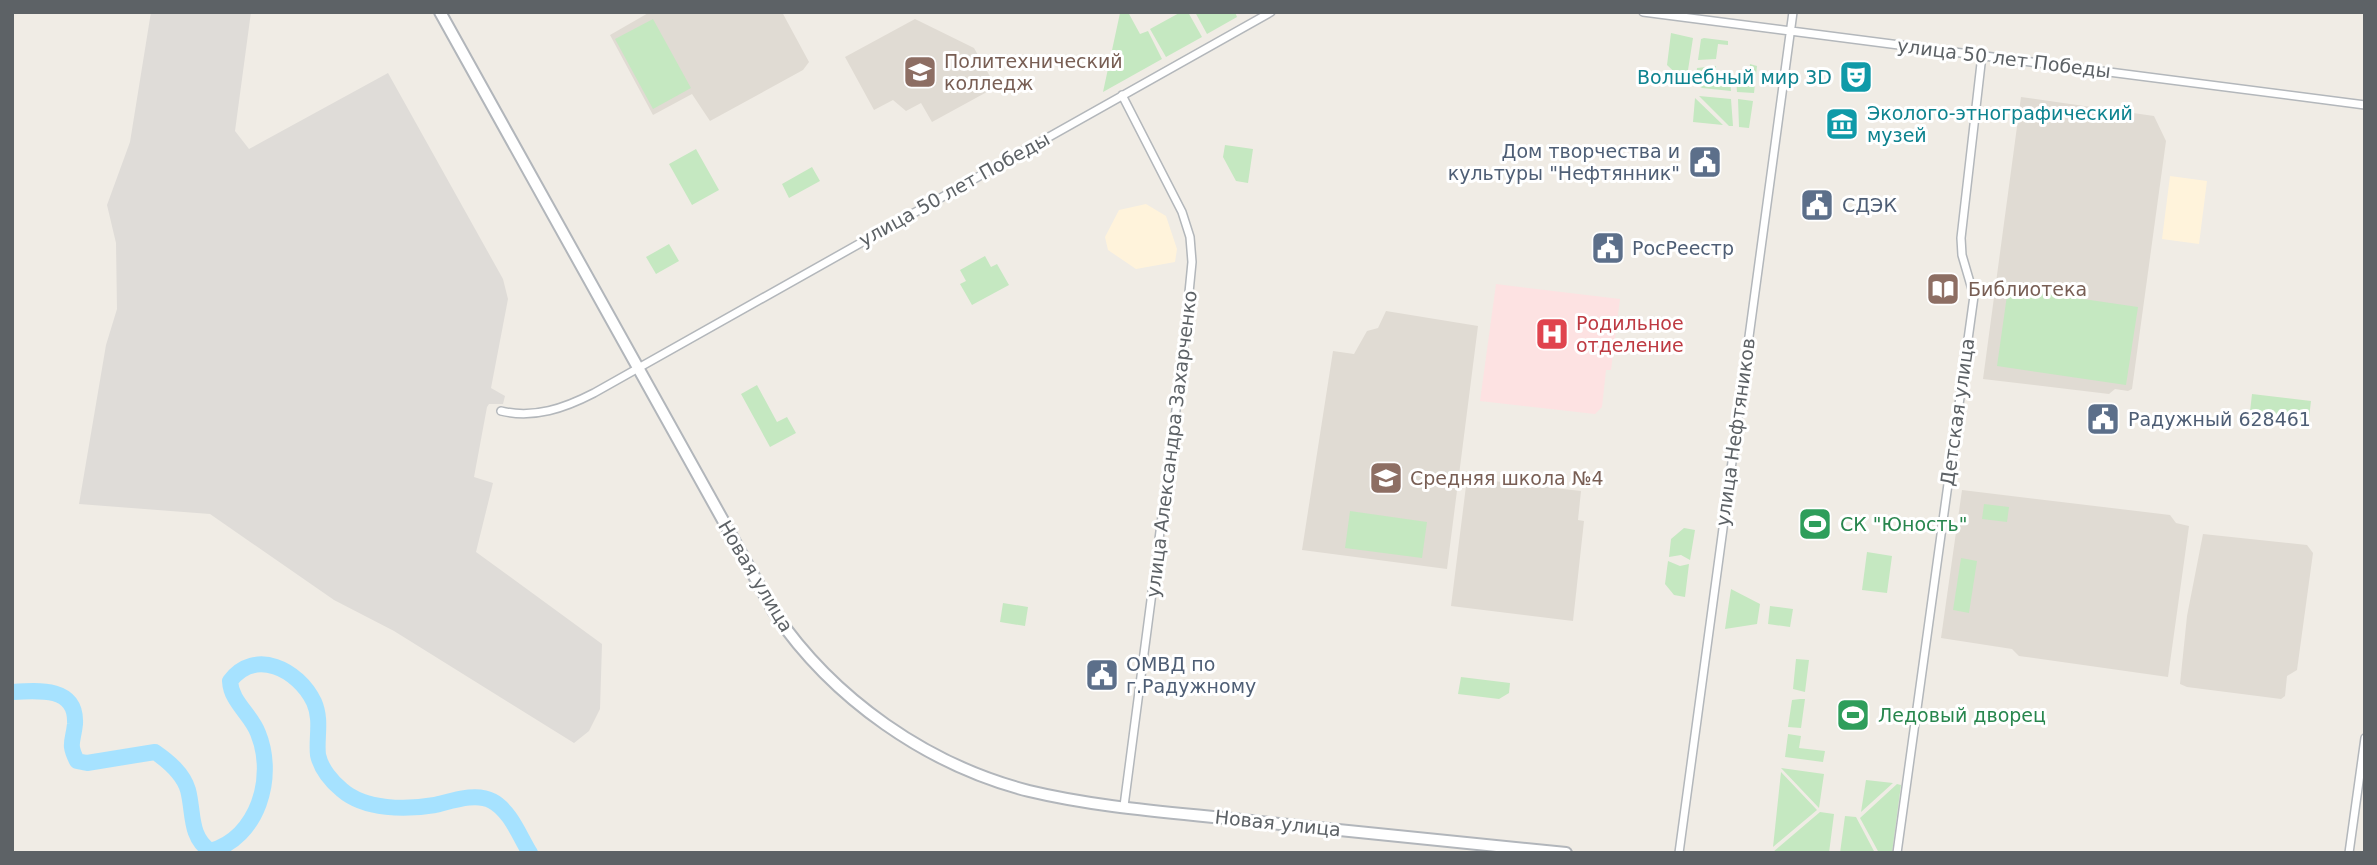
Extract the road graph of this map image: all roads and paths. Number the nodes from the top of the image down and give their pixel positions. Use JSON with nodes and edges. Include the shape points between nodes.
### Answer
{"nodes":[{"id":1,"x":440,"y":12,"type":"edge"},
{"id":2,"x":1271,"y":12,"type":"edge"},
{"id":3,"x":1643,"y":12,"type":"edge"},
{"id":4,"x":1793,"y":12,"type":"edge"},
{"id":5,"x":1790,"y":32,"type":"junction"},
{"id":6,"x":1982,"y":55,"type":"junction"},
{"id":7,"x":1122,"y":95,"type":"junction"},
{"id":8,"x":2365,"y":105,"type":"edge"},
{"id":9,"x":637,"y":367,"type":"junction"},
{"id":10,"x":501,"y":411,"type":"dead end"},
{"id":11,"x":2365,"y":738,"type":"edge"},
{"id":12,"x":1124,"y":806,"type":"junction"},
{"id":13,"x":1566,"y":853,"type":"edge"},
{"id":14,"x":1679,"y":853,"type":"edge"},
{"id":15,"x":1897,"y":853,"type":"edge"},
{"id":16,"x":2349,"y":853,"type":"edge"}],
"edges":[{"from":1,"to":9,"type":"street","name":"Новая улица"},
{"from":2,"to":7,"type":"street","name":"улица 50 лет Победы"},
{"from":3,"to":5,"type":"street","name":"улица 50 лет Победы"},
{"from":4,"to":5,"type":"street","name":"улица Нефтяников"},
{"from":5,"to":6,"type":"street","name":"улица 50 лет Победы"},
{"from":5,"to":14,"type":"street","name":"улица Нефтяников"},
{"from":6,"to":8,"type":"street","name":"улица 50 лет Победы"},
{"from":6,"to":15,"type":"street","name":"Детская улица","via":[[1961,239],[1974,296]]},
{"from":7,"to":9,"type":"street","name":"улица 50 лет Победы"},
{"from":7,"to":12,"type":"street","name":"улица Александра Захарченко","via":[[1182,212],[1192,262]]},
{"from":9,"to":10,"type":"street","name":"улица 50 лет Победы","via":[[568,406],[527,414]]},
{"from":9,"to":12,"type":"street","name":"Новая улица","via":[[774,612],[794,641],[834,682],[909,739],[972,771],[1041,793]]},
{"from":11,"to":16,"type":"street"},
{"from":12,"to":13,"type":"street","name":"Новая улица"}]}
